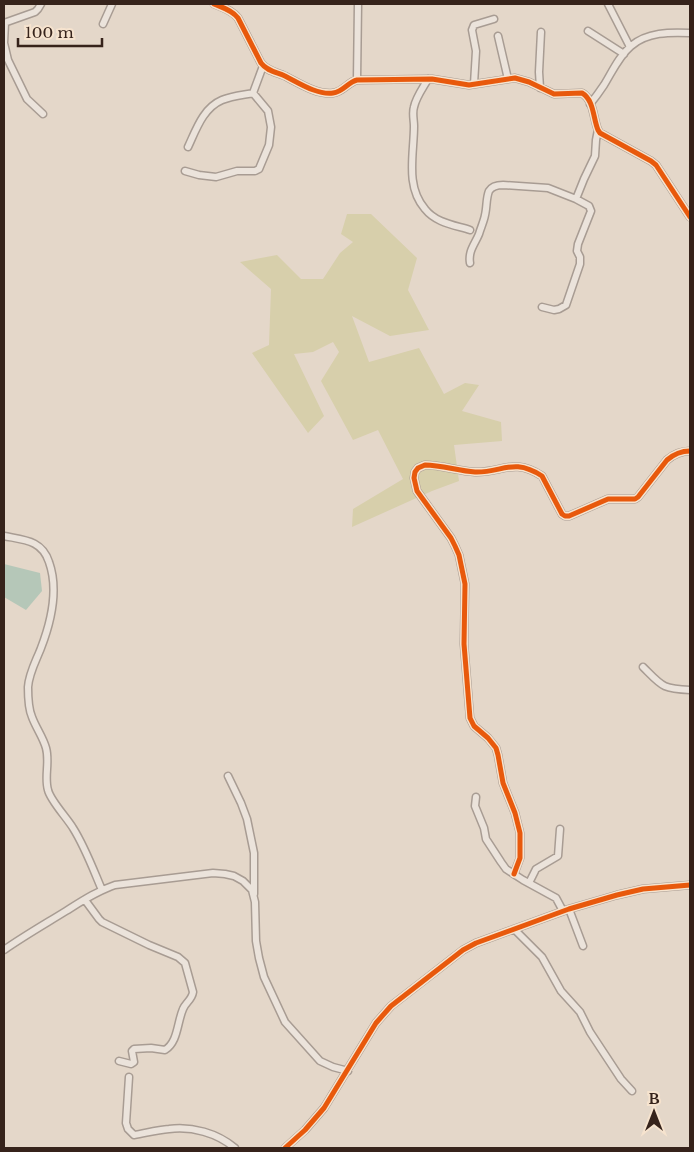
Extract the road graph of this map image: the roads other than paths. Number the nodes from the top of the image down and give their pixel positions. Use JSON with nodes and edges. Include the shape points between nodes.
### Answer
{"nodes":[{"id":1,"x":41,"y":4,"type":"edge"},
{"id":2,"x":112,"y":4,"type":"edge"},
{"id":3,"x":214,"y":4,"type":"edge"},
{"id":4,"x":358,"y":4,"type":"edge"},
{"id":5,"x":608,"y":4,"type":"edge"},
{"id":6,"x":494,"y":19,"type":"dead end"},
{"id":7,"x":4,"y":23,"type":"edge"},
{"id":8,"x":103,"y":24,"type":"dead end"},
{"id":9,"x":588,"y":31,"type":"dead end"},
{"id":10,"x":541,"y":32,"type":"dead end"},
{"id":11,"x":690,"y":33,"type":"edge"},
{"id":12,"x":498,"y":36,"type":"dead end"},
{"id":13,"x":630,"y":47,"type":"junction"},
{"id":14,"x":624,"y":54,"type":"junction"},
{"id":15,"x":263,"y":66,"type":"junction"},
{"id":16,"x":428,"y":79,"type":"junction"},
{"id":17,"x":508,"y":79,"type":"junction"},
{"id":18,"x":357,"y":80,"type":"junction"},
{"id":19,"x":474,"y":84,"type":"junction"},
{"id":20,"x":540,"y":88,"type":"junction"},
{"id":21,"x":253,"y":93,"type":"junction"},
{"id":22,"x":590,"y":104,"type":"junction"},
{"id":23,"x":43,"y":114,"type":"dead end"},
{"id":24,"x":598,"y":130,"type":"junction"},
{"id":25,"x":188,"y":147,"type":"dead end"},
{"id":26,"x":185,"y":171,"type":"dead end"},
{"id":27,"x":576,"y":199,"type":"junction"},
{"id":28,"x":690,"y":216,"type":"edge"},
{"id":29,"x":470,"y":230,"type":"dead end"},
{"id":30,"x":470,"y":263,"type":"dead end"},
{"id":31,"x":542,"y":308,"type":"dead end"},
{"id":32,"x":690,"y":451,"type":"edge"},
{"id":33,"x":4,"y":536,"type":"edge"},
{"id":34,"x":644,"y":667,"type":"dead end"},
{"id":35,"x":690,"y":690,"type":"edge"},
{"id":36,"x":228,"y":776,"type":"dead end"},
{"id":37,"x":476,"y":798,"type":"dead end"},
{"id":38,"x":560,"y":829,"type":"dead end"},
{"id":39,"x":514,"y":874,"type":"junction"},
{"id":40,"x":528,"y":884,"type":"junction"},
{"id":41,"x":690,"y":885,"type":"edge"},
{"id":42,"x":102,"y":890,"type":"junction"},
{"id":43,"x":254,"y":895,"type":"junction"},
{"id":44,"x":85,"y":900,"type":"junction"},
{"id":45,"x":566,"y":910,"type":"junction"},
{"id":46,"x":514,"y":929,"type":"junction"},
{"id":47,"x":583,"y":946,"type":"dead end"},
{"id":48,"x":4,"y":950,"type":"edge"},
{"id":49,"x":119,"y":1061,"type":"dead end"},
{"id":50,"x":348,"y":1071,"type":"junction"},
{"id":51,"x":130,"y":1077,"type":"dead end"},
{"id":52,"x":632,"y":1091,"type":"dead end"},
{"id":53,"x":235,"y":1148,"type":"edge"},
{"id":54,"x":285,"y":1148,"type":"edge"}],
"edges":[{"from":1,"to":7,"type":"street","via":[[35,12]]},
{"from":2,"to":8,"type":"street"},
{"from":3,"to":15,"type":"street","via":[[238,18]]},
{"from":4,"to":18,"type":"street"},
{"from":5,"to":13,"type":"street"},
{"from":6,"to":19,"type":"street","via":[[473,27],[476,51]]},
{"from":7,"to":23,"type":"street","via":[[8,60],[27,98]]},
{"from":9,"to":14,"type":"street"},
{"from":10,"to":20,"type":"street"},
{"from":11,"to":13,"type":"street","via":[[652,35]]},
{"from":12,"to":17,"type":"street"},
{"from":13,"to":14,"type":"street"},
{"from":14,"to":22,"type":"street"},
{"from":15,"to":18,"type":"street","via":[[303,86],[327,93],[336,93]]},
{"from":15,"to":21,"type":"street"},
{"from":16,"to":18,"type":"street"},
{"from":16,"to":19,"type":"street"},
{"from":16,"to":29,"type":"street","via":[[413,109],[412,176],[417,195],[425,210],[441,222]]},
{"from":17,"to":19,"type":"street"},
{"from":17,"to":20,"type":"street","via":[[522,80]]},
{"from":20,"to":22,"type":"street","via":[[554,94],[582,93]]},
{"from":21,"to":25,"type":"street","via":[[214,104]]},
{"from":21,"to":26,"type":"street","via":[[268,111],[271,127],[270,145],[259,169],[216,177]]},
{"from":22,"to":24,"type":"street"},
{"from":24,"to":27,"type":"street","via":[[595,156]]},
{"from":24,"to":28,"type":"street","via":[[656,165]]},
{"from":27,"to":30,"type":"street","via":[[548,188],[503,185],[492,188]]},
{"from":27,"to":31,"type":"street","via":[[591,208],[578,244],[580,260],[574,282],[563,308]]},
{"from":32,"to":39,"type":"street","via":[[672,456],[635,499],[608,499],[569,516],[562,514],[542,476],[520,467],[476,472],[425,465],[415,472],[417,491],[451,538],[459,555],[465,592],[464,644],[470,718],[496,748],[503,783],[515,813],[520,848]]},
{"from":33,"to":42,"type":"street","via":[[40,546],[50,564],[52,607],[30,675],[29,709],[47,751],[49,794],[75,831]]},
{"from":34,"to":35,"type":"street","via":[[663,686]]},
{"from":36,"to":43,"type":"street","via":[[247,820],[254,853]]},
{"from":37,"to":39,"type":"street","via":[[475,806],[486,839],[506,869]]},
{"from":38,"to":40,"type":"street","via":[[558,856],[536,870]]},
{"from":39,"to":40,"type":"street"},
{"from":40,"to":45,"type":"street","via":[[556,898]]},
{"from":41,"to":45,"type":"street","via":[[631,892]]},
{"from":42,"to":43,"type":"street","via":[[124,884],[219,874],[234,876]]},
{"from":42,"to":44,"type":"street"},
{"from":43,"to":50,"type":"street","via":[[259,958],[264,978],[285,1022],[320,1061]]},
{"from":44,"to":48,"type":"street"},
{"from":44,"to":49,"type":"street","via":[[102,922],[182,960],[194,992],[183,1010],[170,1047],[164,1050],[134,1049],[134,1062]]},
{"from":45,"to":46,"type":"street"},
{"from":45,"to":47,"type":"street"},
{"from":46,"to":50,"type":"street","via":[[463,950],[391,1006],[368,1036]]},
{"from":46,"to":52,"type":"street","via":[[542,957],[561,991],[580,1012],[590,1032]]},
{"from":50,"to":54,"type":"street","via":[[316,1119]]},
{"from":51,"to":53,"type":"street","via":[[126,1123],[134,1134],[192,1129],[211,1134]]}]}
